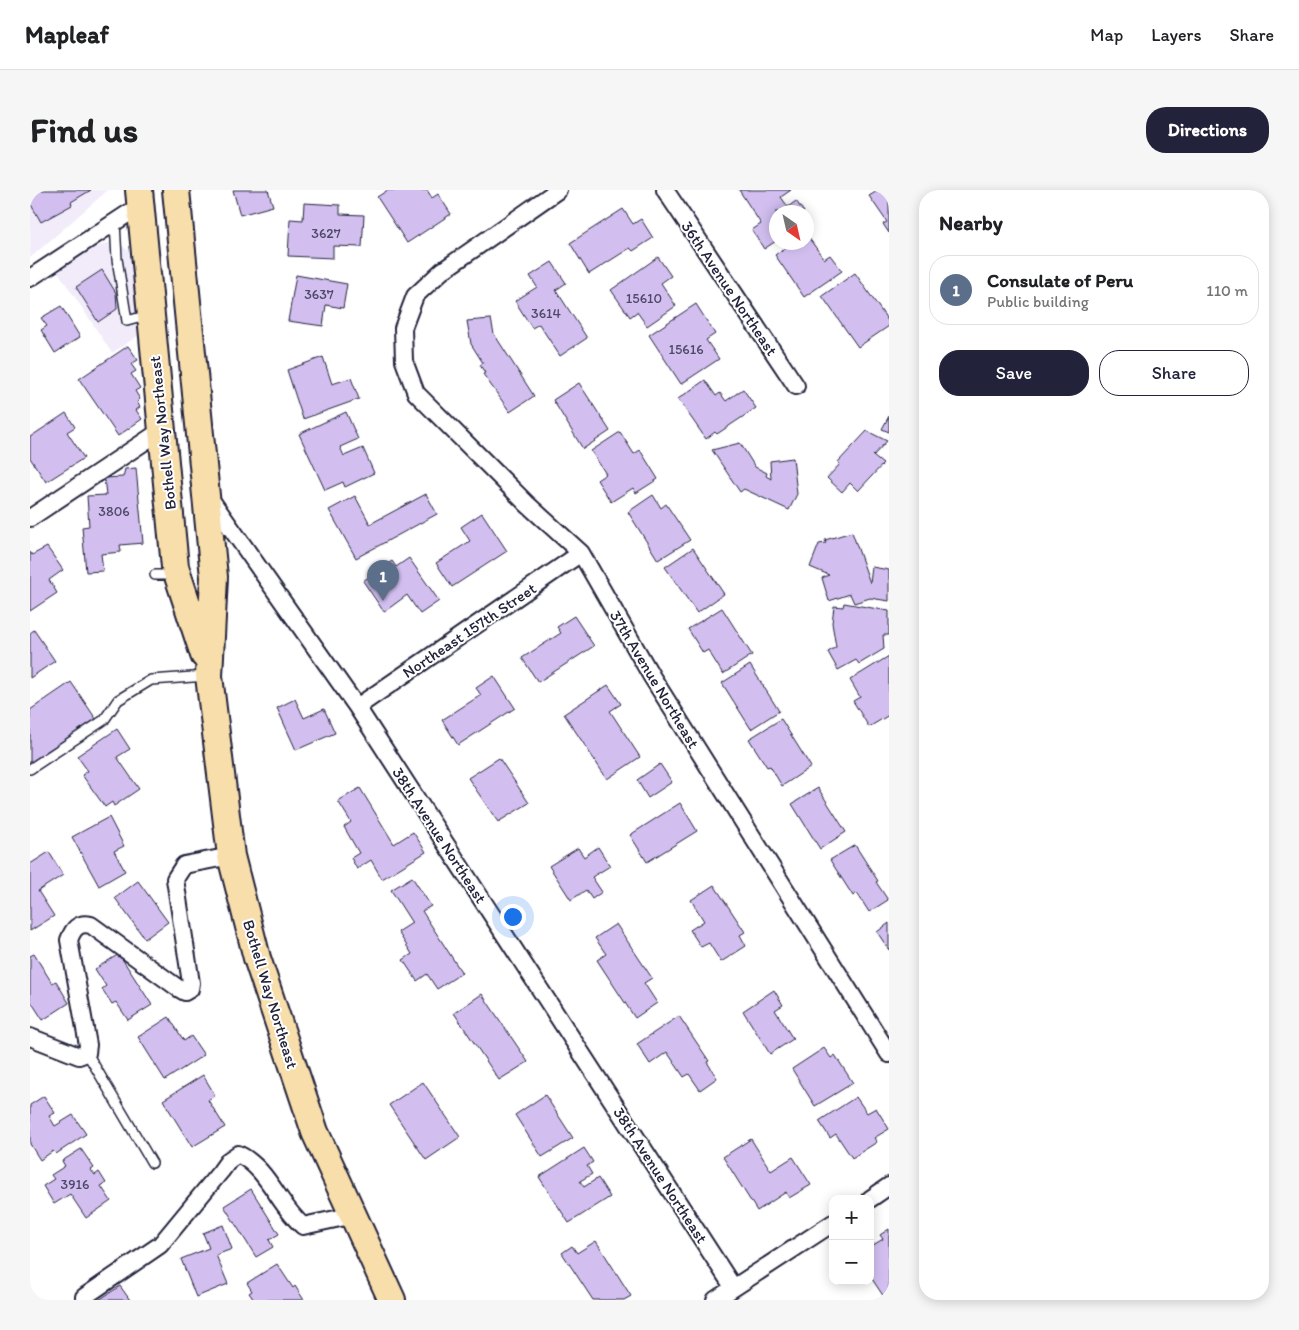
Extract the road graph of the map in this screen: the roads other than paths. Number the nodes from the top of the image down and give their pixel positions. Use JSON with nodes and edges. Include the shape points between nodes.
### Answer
{"nodes":[{"id":1,"x":176,"y":190,"type":"edge"},
{"id":2,"x":558,"y":190,"type":"edge"},
{"id":3,"x":665,"y":190,"type":"edge"},
{"id":4,"x":140,"y":198,"type":"edge"},
{"id":5,"x":115,"y":222,"type":"junction"},
{"id":6,"x":30,"y":278,"type":"edge"},
{"id":7,"x":150,"y":315,"type":"junction"},
{"id":8,"x":796,"y":386,"type":"dead end"},
{"id":9,"x":162,"y":430,"type":"junction"},
{"id":10,"x":204,"y":490,"type":"junction"},
{"id":11,"x":30,"y":518,"type":"edge"},
{"id":12,"x":581,"y":553,"type":"junction"},
{"id":13,"x":209,"y":673,"type":"junction"},
{"id":14,"x":357,"y":706,"type":"junction"},
{"id":15,"x":30,"y":769,"type":"edge"},
{"id":16,"x":231,"y":856,"type":"junction"},
{"id":17,"x":30,"y":1037,"type":"edge"},
{"id":18,"x":87,"y":1053,"type":"junction"},
{"id":19,"x":889,"y":1054,"type":"edge"},
{"id":20,"x":152,"y":1163,"type":"dead end"},
{"id":21,"x":889,"y":1186,"type":"edge"},
{"id":22,"x":874,"y":1196,"type":"edge"},
{"id":23,"x":354,"y":1215,"type":"junction"},
{"id":24,"x":829,"y":1225,"type":"edge"},
{"id":25,"x":733,"y":1287,"type":"junction"},
{"id":26,"x":84,"y":1297,"type":"dead end"},
{"id":27,"x":392,"y":1300,"type":"edge"},
{"id":28,"x":715,"y":1300,"type":"edge"}],
"edges":[{"from":1,"to":10,"type":"main road","name":"Bothell Way Northeast"},
{"from":2,"to":12,"type":"street","name":"37th Avenue Northeast","via":[[442,271],[415,296],[403,328],[404,361],[416,393]]},
{"from":3,"to":8,"type":"street","name":"36th Avenue Northeast"},
{"from":4,"to":5,"type":"street"},
{"from":4,"to":7,"type":"main road","name":"Bothell Way Northeast"},
{"from":4,"to":10,"type":"main road","via":[[165,250],[182,461],[194,484]]},
{"from":5,"to":6,"type":"street"},
{"from":5,"to":7,"type":"lane","via":[[127,321]]},
{"from":7,"to":9,"type":"main road","name":"Bothell Way Northeast"},
{"from":9,"to":11,"type":"street"},
{"from":9,"to":13,"type":"main road","name":"Bothell Way Northeast","via":[[175,567],[167,575]]},
{"from":10,"to":13,"type":"main road","name":"Bothell Way Northeast","via":[[214,577]]},
{"from":10,"to":14,"type":"street","name":"38th Avenue Northeast"},
{"from":12,"to":14,"type":"street","name":"Northeast 157th Street"},
{"from":12,"to":19,"type":"street","name":"37th Avenue Northeast","via":[[652,677]]},
{"from":13,"to":15,"type":"lane","via":[[151,680],[118,700],[104,720]]},
{"from":13,"to":16,"type":"main road","name":"Bothell Way Northeast"},
{"from":14,"to":25,"type":"street","name":"38th Avenue Northeast"},
{"from":16,"to":18,"type":"street","via":[[184,865],[175,879],[192,982],[185,992],[90,925],[76,926],[69,940]]},
{"from":16,"to":23,"type":"main road","name":"Bothell Way Northeast","via":[[257,958],[315,1132]]},
{"from":17,"to":18,"type":"street","via":[[79,1056]]},
{"from":18,"to":20,"type":"lane"},
{"from":21,"to":22,"type":"street"},
{"from":23,"to":26,"type":"street","via":[[303,1226],[293,1218],[267,1178],[250,1160],[238,1154],[229,1160],[160,1245]]},
{"from":23,"to":27,"type":"main road","name":"Bothell Way Northeast"},
{"from":24,"to":25,"type":"street"},
{"from":25,"to":28,"type":"street"}]}
